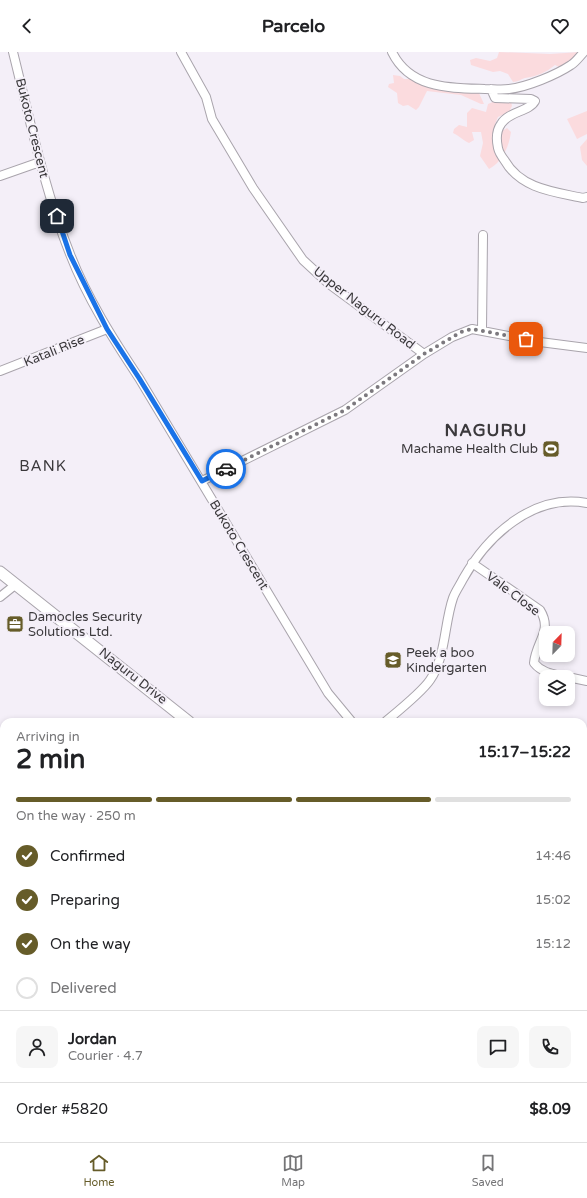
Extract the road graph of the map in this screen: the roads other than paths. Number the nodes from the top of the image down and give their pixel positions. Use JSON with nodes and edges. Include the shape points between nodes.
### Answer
{"nodes":[{"id":1,"x":13,"y":52,"type":"edge"},
{"id":2,"x":181,"y":52,"type":"edge"},
{"id":3,"x":392,"y":52,"type":"edge"},
{"id":4,"x":584,"y":52,"type":"edge"},
{"id":5,"x":491,"y":89,"type":"junction"},
{"id":6,"x":40,"y":162,"type":"junction"},
{"id":7,"x":0,"y":176,"type":"edge"},
{"id":8,"x":587,"y":197,"type":"edge"},
{"id":9,"x":483,"y":235,"type":"dead end"},
{"id":10,"x":107,"y":329,"type":"junction"},
{"id":11,"x":482,"y":330,"type":"junction"},
{"id":12,"x":587,"y":348,"type":"edge"},
{"id":13,"x":424,"y":354,"type":"junction"},
{"id":14,"x":0,"y":371,"type":"edge"},
{"id":15,"x":202,"y":481,"type":"junction"},
{"id":16,"x":587,"y":503,"type":"edge"},
{"id":17,"x":472,"y":563,"type":"junction"},
{"id":18,"x":0,"y":572,"type":"edge"},
{"id":19,"x":15,"y":584,"type":"junction"},
{"id":20,"x":0,"y":597,"type":"edge"},
{"id":21,"x":540,"y":670,"type":"edge"},
{"id":22,"x":575,"y":679,"type":"edge"},
{"id":23,"x":587,"y":681,"type":"edge"},
{"id":24,"x":184,"y":718,"type":"edge"},
{"id":25,"x":349,"y":718,"type":"edge"},
{"id":26,"x":390,"y":718,"type":"edge"}],
"edges":[{"from":1,"to":6,"type":"street","name":"Bukoto Crescent"},
{"from":2,"to":13,"type":"street","name":"Upper Naguru Road","via":[[206,97],[212,119],[253,188],[303,260],[330,284]]},
{"from":3,"to":5,"type":"street","via":[[397,62],[432,85]]},
{"from":4,"to":5,"type":"street","via":[[572,64],[527,84],[509,89]]},
{"from":5,"to":8,"type":"street","via":[[495,98],[536,100],[533,105],[510,115],[497,130],[499,151],[511,172],[533,186],[572,196]]},
{"from":6,"to":7,"type":"street"},
{"from":6,"to":10,"type":"street","name":"Bukoto Crescent","via":[[70,255]]},
{"from":9,"to":11,"type":"street"},
{"from":10,"to":14,"type":"street","name":"Katali Rise"},
{"from":10,"to":15,"type":"street","name":"Bukoto Crescent"},
{"from":11,"to":12,"type":"street","name":"Upper Naguru Road","via":[[540,342]]},
{"from":11,"to":13,"type":"street","name":"Upper Naguru Road","via":[[461,332]]},
{"from":13,"to":15,"type":"street","via":[[345,410]]},
{"from":15,"to":25,"type":"street","name":"Bukoto Crescent","via":[[328,693]]},
{"from":16,"to":17,"type":"street","via":[[556,502],[535,509],[513,522],[488,544]]},
{"from":17,"to":21,"type":"street","name":"Vale Close","via":[[540,610],[545,618],[546,627],[535,653],[534,663]]},
{"from":17,"to":26,"type":"street","via":[[453,598],[440,655],[430,681]]},
{"from":18,"to":19,"type":"street","name":"Naguru Drive"},
{"from":19,"to":20,"type":"street"},
{"from":19,"to":24,"type":"street","name":"Naguru Drive"},
{"from":22,"to":23,"type":"street","name":"Vale Close"}]}
